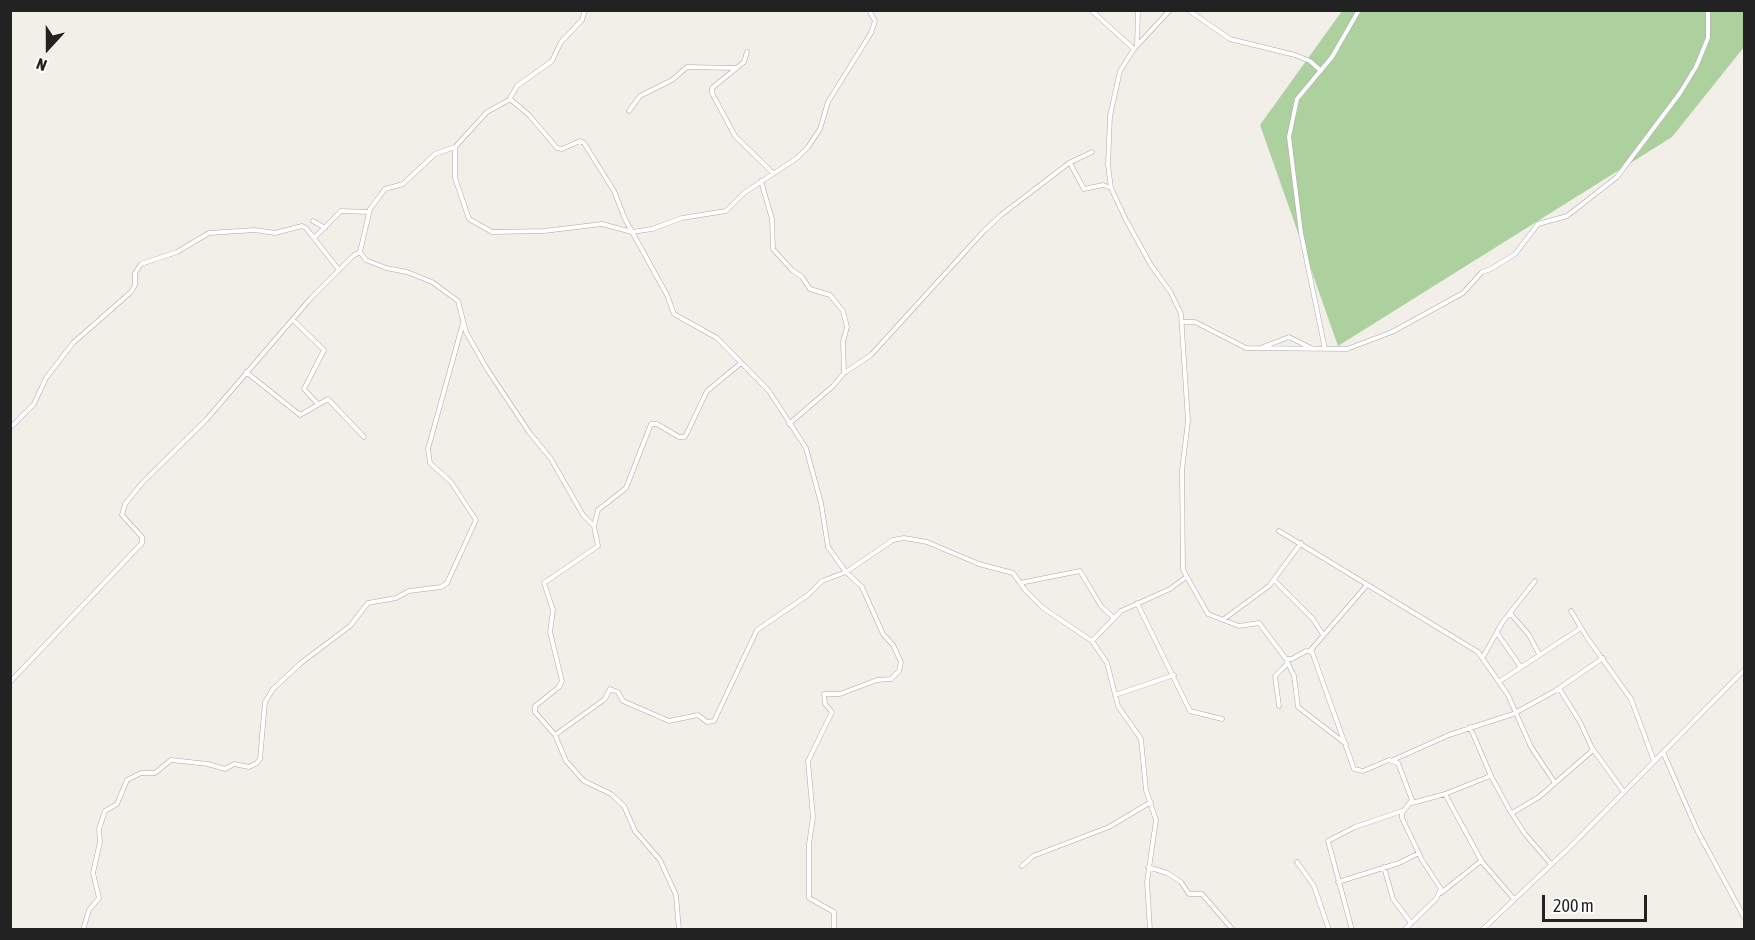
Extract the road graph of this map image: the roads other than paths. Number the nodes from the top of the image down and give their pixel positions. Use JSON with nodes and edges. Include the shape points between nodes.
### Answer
{"nodes":[{"id":1,"x":585,"y":10,"type":"edge"},
{"id":2,"x":1092,"y":10,"type":"edge"},
{"id":3,"x":1138,"y":10,"type":"edge"},
{"id":4,"x":1170,"y":10,"type":"edge"},
{"id":5,"x":1188,"y":10,"type":"edge"},
{"id":6,"x":1359,"y":10,"type":"edge"},
{"id":7,"x":1708,"y":10,"type":"edge"},
{"id":8,"x":873,"y":12,"type":"edge"},
{"id":9,"x":1135,"y":48,"type":"junction"},
{"id":10,"x":747,"y":52,"type":"dead end"},
{"id":11,"x":737,"y":68,"type":"junction"},
{"id":12,"x":1321,"y":71,"type":"junction"},
{"id":13,"x":510,"y":99,"type":"junction"},
{"id":14,"x":629,"y":111,"type":"dead end"},
{"id":15,"x":455,"y":147,"type":"junction"},
{"id":16,"x":1092,"y":152,"type":"dead end"},
{"id":17,"x":1070,"y":163,"type":"junction"},
{"id":18,"x":773,"y":173,"type":"junction"},
{"id":19,"x":761,"y":181,"type":"junction"},
{"id":20,"x":1111,"y":188,"type":"junction"},
{"id":21,"x":369,"y":212,"type":"junction"},
{"id":22,"x":313,"y":221,"type":"dead end"},
{"id":23,"x":325,"y":228,"type":"junction"},
{"id":24,"x":634,"y":232,"type":"junction"},
{"id":25,"x":314,"y":238,"type":"junction"},
{"id":26,"x":360,"y":252,"type":"junction"},
{"id":27,"x":339,"y":270,"type":"junction"},
{"id":28,"x":293,"y":320,"type":"junction"},
{"id":29,"x":1182,"y":322,"type":"junction"},
{"id":30,"x":463,"y":323,"type":"junction"},
{"id":31,"x":1260,"y":348,"type":"junction"},
{"id":32,"x":1325,"y":349,"type":"junction"},
{"id":33,"x":1314,"y":350,"type":"junction"},
{"id":34,"x":741,"y":363,"type":"junction"},
{"id":35,"x":246,"y":372,"type":"junction"},
{"id":36,"x":844,"y":373,"type":"junction"},
{"id":37,"x":318,"y":404,"type":"junction"},
{"id":38,"x":789,"y":424,"type":"junction"},
{"id":39,"x":10,"y":428,"type":"edge"},
{"id":40,"x":364,"y":437,"type":"dead end"},
{"id":41,"x":594,"y":526,"type":"junction"},
{"id":42,"x":1279,"y":531,"type":"dead end"},
{"id":43,"x":1301,"y":543,"type":"junction"},
{"id":44,"x":846,"y":572,"type":"junction"},
{"id":45,"x":1185,"y":578,"type":"junction"},
{"id":46,"x":1274,"y":580,"type":"junction"},
{"id":47,"x":1535,"y":580,"type":"dead end"},
{"id":48,"x":1020,"y":583,"type":"junction"},
{"id":49,"x":1367,"y":585,"type":"junction"},
{"id":50,"x":1137,"y":603,"type":"junction"},
{"id":51,"x":1571,"y":610,"type":"dead end"},
{"id":52,"x":1510,"y":613,"type":"junction"},
{"id":53,"x":1113,"y":617,"type":"junction"},
{"id":54,"x":1224,"y":620,"type":"junction"},
{"id":55,"x":1581,"y":628,"type":"junction"},
{"id":56,"x":1497,"y":633,"type":"junction"},
{"id":57,"x":1323,"y":635,"type":"junction"},
{"id":58,"x":1092,"y":641,"type":"junction"},
{"id":59,"x":1310,"y":651,"type":"junction"},
{"id":60,"x":1539,"y":654,"type":"junction"},
{"id":61,"x":1483,"y":657,"type":"junction"},
{"id":62,"x":1603,"y":658,"type":"junction"},
{"id":63,"x":1287,"y":661,"type":"junction"},
{"id":64,"x":1520,"y":666,"type":"junction"},
{"id":65,"x":1744,"y":670,"type":"edge"},
{"id":66,"x":1174,"y":675,"type":"junction"},
{"id":67,"x":1500,"y":681,"type":"junction"},
{"id":68,"x":10,"y":682,"type":"edge"},
{"id":69,"x":1559,"y":688,"type":"junction"},
{"id":70,"x":1115,"y":695,"type":"junction"},
{"id":71,"x":1279,"y":706,"type":"dead end"},
{"id":72,"x":1516,"y":712,"type":"junction"},
{"id":73,"x":1222,"y":719,"type":"dead end"},
{"id":74,"x":1470,"y":728,"type":"junction"},
{"id":75,"x":555,"y":735,"type":"junction"},
{"id":76,"x":1346,"y":745,"type":"junction"},
{"id":77,"x":1593,"y":750,"type":"junction"},
{"id":78,"x":1663,"y":752,"type":"junction"},
{"id":79,"x":1392,"y":760,"type":"junction"},
{"id":80,"x":1654,"y":761,"type":"junction"},
{"id":81,"x":1491,"y":776,"type":"junction"},
{"id":82,"x":1555,"y":783,"type":"junction"},
{"id":83,"x":1624,"y":792,"type":"junction"},
{"id":84,"x":1445,"y":794,"type":"junction"},
{"id":85,"x":1150,"y":802,"type":"junction"},
{"id":86,"x":1412,"y":803,"type":"junction"},
{"id":87,"x":1403,"y":811,"type":"junction"},
{"id":88,"x":1512,"y":813,"type":"junction"},
{"id":89,"x":1419,"y":854,"type":"junction"},
{"id":90,"x":1481,"y":861,"type":"junction"},
{"id":91,"x":1297,"y":862,"type":"dead end"},
{"id":92,"x":1551,"y":864,"type":"junction"},
{"id":93,"x":1022,"y":866,"type":"dead end"},
{"id":94,"x":1148,"y":867,"type":"junction"},
{"id":95,"x":1383,"y":867,"type":"junction"},
{"id":96,"x":1338,"y":882,"type":"junction"},
{"id":97,"x":1440,"y":893,"type":"junction"},
{"id":98,"x":1514,"y":899,"type":"junction"},
{"id":99,"x":1744,"y":917,"type":"edge"},
{"id":100,"x":1411,"y":923,"type":"junction"},
{"id":101,"x":83,"y":930,"type":"edge"},
{"id":102,"x":679,"y":930,"type":"edge"},
{"id":103,"x":834,"y":930,"type":"edge"},
{"id":104,"x":1150,"y":930,"type":"edge"},
{"id":105,"x":1233,"y":930,"type":"edge"},
{"id":106,"x":1329,"y":930,"type":"edge"},
{"id":107,"x":1352,"y":930,"type":"edge"},
{"id":108,"x":1404,"y":930,"type":"edge"},
{"id":109,"x":1482,"y":930,"type":"edge"}],
"edges":[{"from":1,"to":13,"type":"street","via":[[552,61],[517,86]]},
{"from":2,"to":9,"type":"street"},
{"from":3,"to":9,"type":"street"},
{"from":4,"to":9,"type":"street"},
{"from":5,"to":12,"type":"street","via":[[1230,39],[1295,55]]},
{"from":6,"to":12,"type":"street"},
{"from":7,"to":32,"type":"street","via":[[1708,38],[1689,79],[1611,183],[1567,216],[1539,224],[1515,254],[1482,272],[1463,293],[1392,332],[1355,347]]},
{"from":8,"to":18,"type":"street","via":[[872,33],[828,102],[815,136],[802,154]]},
{"from":9,"to":20,"type":"street","via":[[1120,71],[1110,116]]},
{"from":10,"to":11,"type":"street"},
{"from":11,"to":14,"type":"street","via":[[687,67],[672,80],[640,96]]},
{"from":11,"to":18,"type":"street","via":[[712,88],[714,98],[735,136]]},
{"from":12,"to":32,"type":"street","via":[[1297,99],[1289,144],[1301,233]]},
{"from":13,"to":15,"type":"street","via":[[487,112]]},
{"from":13,"to":24,"type":"street","via":[[557,148],[584,143],[604,171]]},
{"from":15,"to":21,"type":"street","via":[[435,154],[403,184],[385,189]]},
{"from":15,"to":24,"type":"street","via":[[455,178],[469,219],[489,230],[544,231],[602,224]]},
{"from":16,"to":17,"type":"street"},
{"from":17,"to":20,"type":"street","via":[[1084,189],[1103,185]]},
{"from":17,"to":36,"type":"street","via":[[983,232],[871,355]]},
{"from":18,"to":19,"type":"street"},
{"from":19,"to":24,"type":"street","via":[[727,210]]},
{"from":19,"to":36,"type":"street","via":[[772,219],[773,249],[810,289],[830,296],[843,311],[847,327],[843,342]]},
{"from":20,"to":29,"type":"street","via":[[1151,265],[1178,306]]},
{"from":21,"to":23,"type":"street","via":[[341,211]]},
{"from":21,"to":26,"type":"street"},
{"from":22,"to":23,"type":"street"},
{"from":23,"to":25,"type":"street"},
{"from":24,"to":34,"type":"street","via":[[674,314],[712,334]]},
{"from":25,"to":27,"type":"street"},
{"from":25,"to":39,"type":"street","via":[[302,226],[275,233],[209,233],[178,252],[141,264],[131,292],[70,347],[46,378],[34,404]]},
{"from":26,"to":27,"type":"street"},
{"from":26,"to":30,"type":"street","via":[[366,260],[416,275],[443,289],[459,302]]},
{"from":27,"to":28,"type":"street"},
{"from":28,"to":35,"type":"street"},
{"from":28,"to":37,"type":"street","via":[[324,350],[304,389]]},
{"from":29,"to":31,"type":"street","via":[[1195,322],[1243,347]]},
{"from":29,"to":45,"type":"street","via":[[1188,421],[1182,470],[1181,557]]},
{"from":30,"to":41,"type":"street","via":[[493,379]]},
{"from":30,"to":101,"type":"street","via":[[428,449],[429,462],[451,482],[476,520],[447,583],[368,603],[350,626],[273,689],[265,702],[259,762],[225,769],[171,760],[155,773],[141,773],[127,780],[116,805],[105,811],[99,830],[93,873],[99,898],[89,910]]},
{"from":31,"to":33,"type":"street"},
{"from":31,"to":33,"type":"street","via":[[1289,337]]},
{"from":32,"to":33,"type":"street"},
{"from":34,"to":38,"type":"street","via":[[769,391]]},
{"from":34,"to":41,"type":"street","via":[[707,391],[685,437],[651,424],[627,485],[599,507]]},
{"from":35,"to":37,"type":"street","via":[[300,415]]},
{"from":35,"to":68,"type":"street","via":[[123,506],[122,515],[142,537],[141,545]]},
{"from":36,"to":38,"type":"street"},
{"from":37,"to":40,"type":"street","via":[[328,399]]},
{"from":38,"to":44,"type":"street","via":[[806,448],[828,547]]},
{"from":41,"to":75,"type":"street","via":[[598,546],[544,583],[553,609],[550,632],[562,681],[535,706],[536,713]]},
{"from":42,"to":43,"type":"street"},
{"from":43,"to":46,"type":"street"},
{"from":43,"to":49,"type":"street"},
{"from":44,"to":48,"type":"street","via":[[893,540],[904,538],[927,542],[1012,573]]},
{"from":44,"to":75,"type":"street","via":[[822,581],[754,632],[714,721],[707,722],[698,715],[669,722],[624,702],[618,692],[610,689],[605,699]]},
{"from":44,"to":103,"type":"street","via":[[862,587],[883,634],[902,664],[891,679],[840,694],[824,694],[825,704],[832,712],[808,761],[813,817],[809,898],[834,912]]},
{"from":45,"to":50,"type":"street"},
{"from":45,"to":54,"type":"street","via":[[1205,611]]},
{"from":46,"to":54,"type":"street"},
{"from":46,"to":57,"type":"street"},
{"from":47,"to":52,"type":"street"},
{"from":48,"to":53,"type":"street","via":[[1080,571],[1101,606]]},
{"from":48,"to":58,"type":"street","via":[[1042,608]]},
{"from":49,"to":57,"type":"street"},
{"from":49,"to":61,"type":"street"},
{"from":50,"to":53,"type":"street"},
{"from":50,"to":66,"type":"street"},
{"from":51,"to":55,"type":"street"},
{"from":52,"to":56,"type":"street"},
{"from":52,"to":60,"type":"street"},
{"from":53,"to":58,"type":"street"},
{"from":54,"to":63,"type":"street","via":[[1244,626],[1259,623]]},
{"from":55,"to":60,"type":"street"},
{"from":55,"to":62,"type":"street"},
{"from":56,"to":61,"type":"street"},
{"from":56,"to":64,"type":"street"},
{"from":57,"to":59,"type":"street"},
{"from":58,"to":70,"type":"street","via":[[1109,669]]},
{"from":59,"to":63,"type":"street"},
{"from":59,"to":76,"type":"street"},
{"from":60,"to":64,"type":"street"},
{"from":61,"to":67,"type":"street"},
{"from":62,"to":69,"type":"street"},
{"from":62,"to":80,"type":"street","via":[[1631,699]]},
{"from":63,"to":71,"type":"street","via":[[1275,676]]},
{"from":63,"to":76,"type":"street","via":[[1294,676],[1298,707]]},
{"from":64,"to":67,"type":"street"},
{"from":65,"to":78,"type":"street"},
{"from":66,"to":70,"type":"street"},
{"from":66,"to":73,"type":"street","via":[[1191,711]]},
{"from":67,"to":72,"type":"street"},
{"from":69,"to":72,"type":"street"},
{"from":69,"to":77,"type":"street"},
{"from":70,"to":85,"type":"street","via":[[1118,706],[1141,739]]},
{"from":72,"to":74,"type":"street"},
{"from":72,"to":82,"type":"street","via":[[1530,747]]},
{"from":74,"to":79,"type":"street"},
{"from":74,"to":81,"type":"street"},
{"from":75,"to":102,"type":"street","via":[[566,761],[584,781],[610,794],[624,807],[635,831],[660,860],[676,895]]},
{"from":76,"to":79,"type":"street","via":[[1356,770]]},
{"from":77,"to":82,"type":"street"},
{"from":77,"to":83,"type":"street"},
{"from":78,"to":80,"type":"street"},
{"from":78,"to":99,"type":"street","via":[[1693,822]]},
{"from":79,"to":86,"type":"street","via":[[1400,767]]},
{"from":80,"to":83,"type":"street"},
{"from":81,"to":84,"type":"street"},
{"from":81,"to":88,"type":"street"},
{"from":82,"to":88,"type":"street","via":[[1531,804]]},
{"from":83,"to":92,"type":"street"},
{"from":84,"to":86,"type":"street"},
{"from":84,"to":90,"type":"street"},
{"from":85,"to":93,"type":"street","via":[[1109,827],[1033,856]]},
{"from":85,"to":94,"type":"street","via":[[1156,820]]},
{"from":86,"to":87,"type":"street"},
{"from":87,"to":89,"type":"street","via":[[1402,818]]},
{"from":87,"to":96,"type":"street","via":[[1330,838],[1328,845]]},
{"from":88,"to":92,"type":"street"},
{"from":89,"to":95,"type":"street"},
{"from":89,"to":97,"type":"street"},
{"from":90,"to":97,"type":"street"},
{"from":90,"to":98,"type":"street"},
{"from":91,"to":106,"type":"street","via":[[1314,886]]},
{"from":92,"to":98,"type":"street"},
{"from":94,"to":104,"type":"street"},
{"from":94,"to":105,"type":"street","via":[[1175,878],[1189,894],[1202,894]]},
{"from":95,"to":96,"type":"street"},
{"from":95,"to":100,"type":"street","via":[[1393,899]]},
{"from":96,"to":107,"type":"street"},
{"from":97,"to":100,"type":"street"},
{"from":98,"to":109,"type":"street"},
{"from":100,"to":108,"type":"street"}]}
